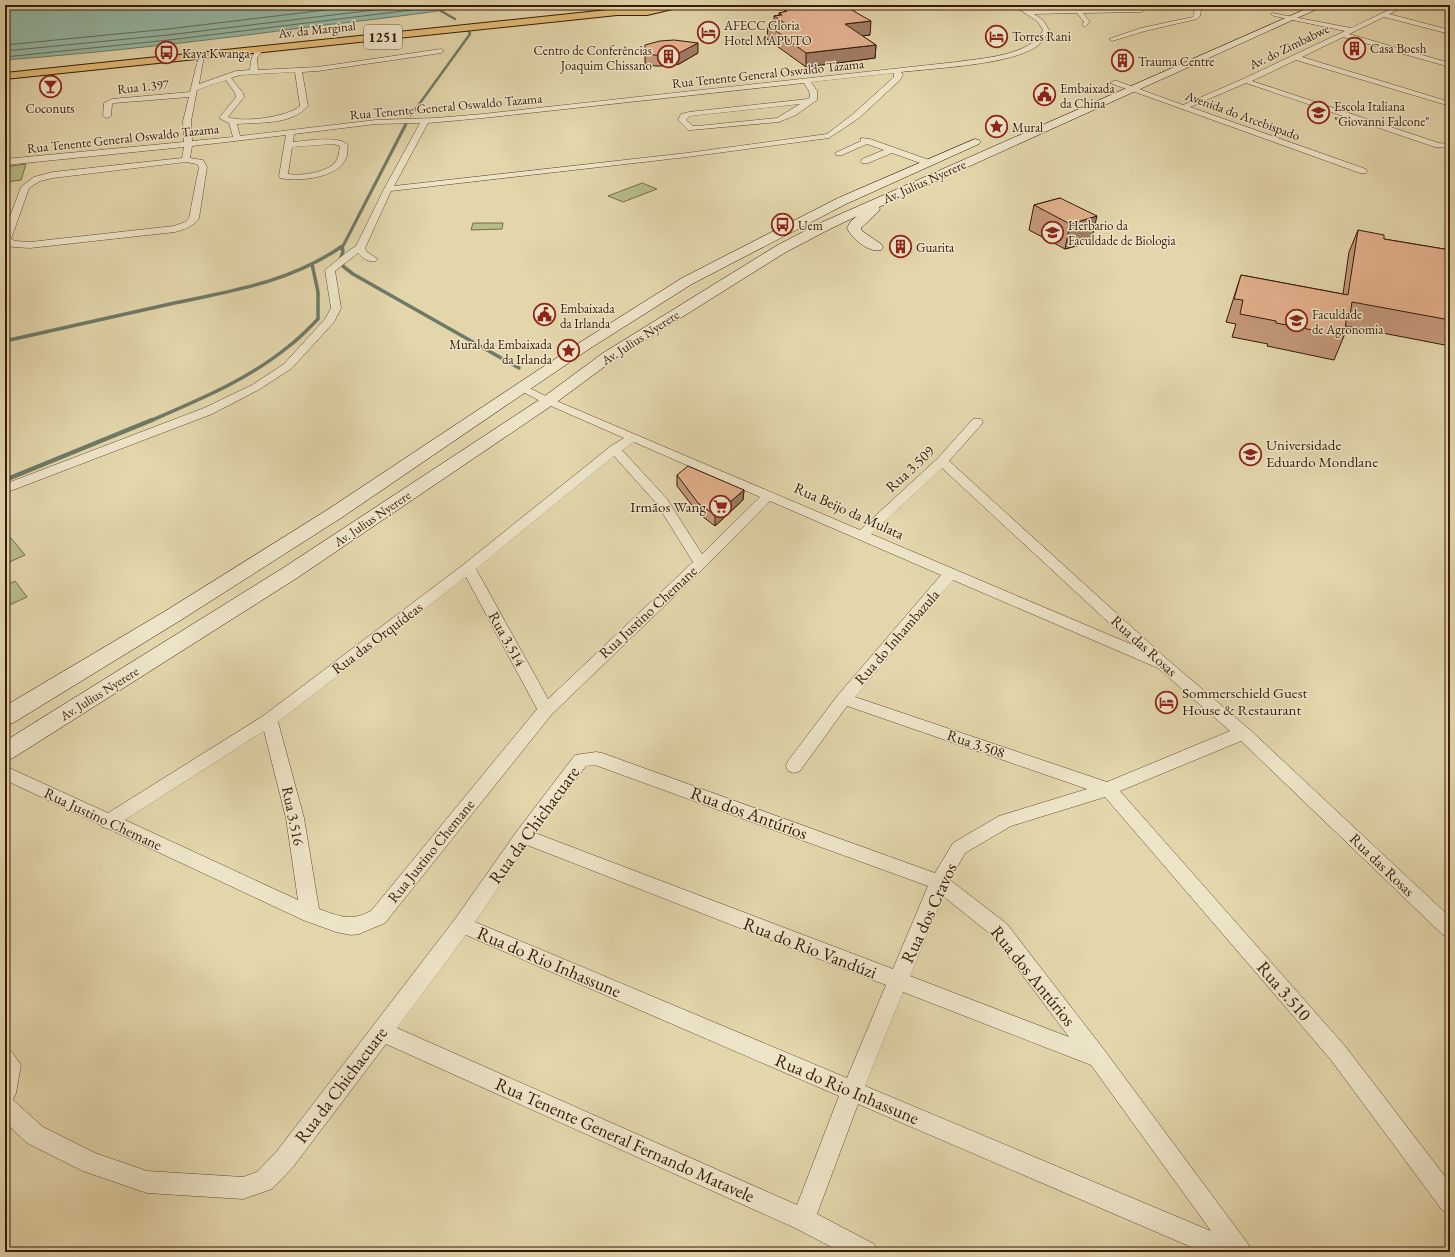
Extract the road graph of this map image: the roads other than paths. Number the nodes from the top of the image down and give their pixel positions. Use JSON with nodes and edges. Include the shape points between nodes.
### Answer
{"nodes":[{"id":1,"x":678,"y":5,"type":"edge"},
{"id":2,"x":1011,"y":5,"type":"edge"},
{"id":3,"x":1016,"y":5,"type":"edge"},
{"id":4,"x":1063,"y":5,"type":"edge"},
{"id":5,"x":1199,"y":5,"type":"edge"},
{"id":6,"x":1322,"y":5,"type":"edge"},
{"id":7,"x":1404,"y":5,"type":"edge"},
{"id":8,"x":629,"y":8,"type":"edge"},
{"id":9,"x":657,"y":8,"type":"edge"},
{"id":10,"x":1141,"y":10,"type":"dead end"},
{"id":11,"x":1028,"y":12,"type":"junction"},
{"id":12,"x":1070,"y":12,"type":"junction"},
{"id":13,"x":1079,"y":12,"type":"junction"},
{"id":14,"x":1290,"y":13,"type":"junction"},
{"id":15,"x":1384,"y":15,"type":"junction"},
{"id":16,"x":1263,"y":19,"type":"dead end"},
{"id":17,"x":1085,"y":25,"type":"dead end"},
{"id":18,"x":1350,"y":30,"type":"junction"},
{"id":19,"x":1450,"y":32,"type":"edge"},
{"id":20,"x":1341,"y":34,"type":"junction"},
{"id":21,"x":1112,"y":39,"type":"dead end"},
{"id":22,"x":260,"y":50,"type":"junction"},
{"id":23,"x":441,"y":51,"type":"dead end"},
{"id":24,"x":201,"y":56,"type":"junction"},
{"id":25,"x":172,"y":57,"type":"junction"},
{"id":26,"x":1296,"y":57,"type":"junction"},
{"id":27,"x":1450,"y":65,"type":"edge"},
{"id":28,"x":298,"y":70,"type":"junction"},
{"id":29,"x":254,"y":72,"type":"junction"},
{"id":30,"x":888,"y":72,"type":"junction"},
{"id":31,"x":897,"y":72,"type":"junction"},
{"id":32,"x":5,"y":73,"type":"edge"},
{"id":33,"x":5,"y":76,"type":"edge"},
{"id":34,"x":227,"y":77,"type":"junction"},
{"id":35,"x":1128,"y":77,"type":"dead end"},
{"id":36,"x":1246,"y":81,"type":"junction"},
{"id":37,"x":807,"y":82,"type":"junction"},
{"id":38,"x":1111,"y":85,"type":"joint"},
{"id":39,"x":1133,"y":89,"type":"junction"},
{"id":40,"x":194,"y":91,"type":"junction"},
{"id":41,"x":811,"y":101,"type":"junction"},
{"id":42,"x":1450,"y":104,"type":"edge"},
{"id":43,"x":1185,"y":107,"type":"junction"},
{"id":44,"x":108,"y":116,"type":"dead end"},
{"id":45,"x":425,"y":121,"type":"junction"},
{"id":46,"x":233,"y":122,"type":"junction"},
{"id":47,"x":290,"y":133,"type":"junction"},
{"id":48,"x":986,"y":138,"type":"dead end"},
{"id":49,"x":237,"y":139,"type":"junction"},
{"id":50,"x":188,"y":144,"type":"junction"},
{"id":51,"x":288,"y":145,"type":"junction"},
{"id":52,"x":1448,"y":146,"type":"edge"},
{"id":53,"x":891,"y":150,"type":"junction"},
{"id":54,"x":839,"y":153,"type":"dead end"},
{"id":55,"x":186,"y":160,"type":"junction"},
{"id":56,"x":865,"y":161,"type":"dead end"},
{"id":57,"x":5,"y":162,"type":"edge"},
{"id":58,"x":929,"y":163,"type":"junction"},
{"id":59,"x":1362,"y":171,"type":"dead end"},
{"id":60,"x":390,"y":186,"type":"junction"},
{"id":61,"x":881,"y":201,"type":"junction"},
{"id":62,"x":876,"y":247,"type":"dead end"},
{"id":63,"x":360,"y":248,"type":"junction"},
{"id":64,"x":373,"y":259,"type":"dead end"},
{"id":65,"x":523,"y":388,"type":"junction"},
{"id":66,"x":548,"y":400,"type":"junction"},
{"id":67,"x":976,"y":422,"type":"dead end"},
{"id":68,"x":634,"y":437,"type":"junction"},
{"id":69,"x":615,"y":449,"type":"junction"},
{"id":70,"x":942,"y":461,"type":"junction"},
{"id":71,"x":5,"y":489,"type":"edge"},
{"id":72,"x":769,"y":495,"type":"junction"},
{"id":73,"x":862,"y":535,"type":"junction"},
{"id":74,"x":701,"y":563,"type":"junction"},
{"id":75,"x":468,"y":568,"type":"junction"},
{"id":76,"x":950,"y":574,"type":"junction"},
{"id":77,"x":1163,"y":664,"type":"junction"},
{"id":78,"x":844,"y":699,"type":"junction"},
{"id":79,"x":546,"y":710,"type":"junction"},
{"id":80,"x":5,"y":717,"type":"edge"},
{"id":81,"x":269,"y":720,"type":"junction"},
{"id":82,"x":1243,"y":733,"type":"junction"},
{"id":83,"x":5,"y":752,"type":"edge"},
{"id":84,"x":581,"y":760,"type":"joint"},
{"id":85,"x":794,"y":766,"type":"dead end"},
{"id":86,"x":5,"y":773,"type":"edge"},
{"id":87,"x":1108,"y":789,"type":"junction"},
{"id":88,"x":108,"y":822,"type":"junction"},
{"id":89,"x":523,"y":836,"type":"junction"},
{"id":90,"x":939,"y":882,"type":"junction"},
{"id":91,"x":310,"y":914,"type":"junction"},
{"id":92,"x":462,"y":925,"type":"junction"},
{"id":93,"x":1450,"y":929,"type":"edge"},
{"id":94,"x":898,"y":982,"type":"junction"},
{"id":95,"x":382,"y":1032,"type":"junction"},
{"id":96,"x":1098,"y":1058,"type":"junction"},
{"id":97,"x":5,"y":1059,"type":"edge"},
{"id":98,"x":852,"y":1091,"type":"junction"},
{"id":99,"x":5,"y":1093,"type":"edge"},
{"id":100,"x":5,"y":1107,"type":"edge"},
{"id":101,"x":1450,"y":1202,"type":"edge"},
{"id":102,"x":803,"y":1220,"type":"junction"},
{"id":103,"x":866,"y":1252,"type":"edge"},
{"id":104,"x":1231,"y":1252,"type":"edge"},
{"id":105,"x":1240,"y":1252,"type":"edge"}],
"edges":[{"from":1,"to":9,"type":"main road","name":"Av. da Marginal","number":"1251"},
{"from":2,"to":30,"type":"street","name":"Rua Tenente General Oswaldo Tazama","via":[[1030,16],[1039,25],[1040,33],[1032,42],[996,55]]},
{"from":3,"to":11,"type":"street","name":"Rua Tenente General Oswaldo Tazama"},
{"from":4,"to":12,"type":"street"},
{"from":5,"to":21,"type":"street","via":[[1195,18],[1143,29]]},
{"from":6,"to":14,"type":"main road","name":"Av. Julius Nyerere"},
{"from":7,"to":15,"type":"street","name":"Av. do Zimbabwe"},
{"from":8,"to":9,"type":"main road","name":"Av. da Marginal","number":"1251","via":[[647,12]]},
{"from":8,"to":22,"type":"main road","name":"Av. da Marginal","number":"1251"},
{"from":8,"to":25,"type":"main road","name":"Av. da Marginal","number":"1251"},
{"from":10,"to":13,"type":"street"},
{"from":11,"to":12,"type":"street"},
{"from":11,"to":31,"type":"street","name":"Rua Tenente General Oswaldo Tazama","via":[[1041,21],[1046,30],[1042,38],[1028,48],[986,60]]},
{"from":12,"to":13,"type":"street"},
{"from":13,"to":17,"type":"street","via":[[1087,22]]},
{"from":14,"to":16,"type":"main road","name":"Av. Julius Nyerere","via":[[1274,14]]},
{"from":14,"to":18,"type":"street"},
{"from":14,"to":39,"type":"main road","name":"Av. Julius Nyerere"},
{"from":15,"to":18,"type":"street","name":"Av. do Zimbabwe"},
{"from":15,"to":19,"type":"street"},
{"from":18,"to":20,"type":"street","name":"Av. do Zimbabwe"},
{"from":20,"to":26,"type":"street","name":"Av. do Zimbabwe"},
{"from":20,"to":27,"type":"street"},
{"from":22,"to":24,"type":"main road","name":"Av. da Marginal","number":"1251"},
{"from":22,"to":29,"type":"street","via":[[254,58]]},
{"from":23,"to":28,"type":"street","via":[[336,67]]},
{"from":24,"to":25,"type":"main road","name":"Av. da Marginal","number":"1251"},
{"from":24,"to":40,"type":"street"},
{"from":25,"to":32,"type":"main road","name":"Av. da Marginal"},
{"from":25,"to":33,"type":"main road","name":"Av. da Marginal"},
{"from":26,"to":36,"type":"street","name":"Av. do Zimbabwe"},
{"from":26,"to":42,"type":"street"},
{"from":28,"to":29,"type":"street"},
{"from":28,"to":46,"type":"street","via":[[304,106],[299,112],[278,118]]},
{"from":29,"to":34,"type":"street"},
{"from":30,"to":31,"type":"street","name":"Rua Tenente General Oswaldo Tazama"},
{"from":30,"to":37,"type":"street","name":"Rua Tenente General Oswaldo Tazama"},
{"from":31,"to":60,"type":"street","via":[[897,78],[856,116],[829,136],[687,156],[414,187]]},
{"from":34,"to":40,"type":"street"},
{"from":34,"to":46,"type":"street","via":[[240,97],[223,118]]},
{"from":35,"to":38,"type":"main road"},
{"from":36,"to":43,"type":"street","name":"Av. do Zimbabwe"},
{"from":36,"to":52,"type":"street"},
{"from":37,"to":41,"type":"street","via":[[813,91],[814,98]]},
{"from":37,"to":45,"type":"street","name":"Rua Tenente General Oswaldo Tazama"},
{"from":38,"to":39,"type":"street","name":"Avenida do Arcebispado"},
{"from":39,"to":43,"type":"street","name":"Avenida do Arcebispado"},
{"from":39,"to":61,"type":"main road","name":"Av. Julius Nyerere"},
{"from":40,"to":44,"type":"street","name":"Rua 1.397","via":[[112,101],[108,103]]},
{"from":40,"to":50,"type":"street","via":[[187,121]]},
{"from":41,"to":41,"type":"street","via":[[779,120],[698,128],[691,128],[682,120],[689,114]]},
{"from":43,"to":59,"type":"street","name":"Avenida do Arcebispado"},
{"from":45,"to":47,"type":"street","name":"Rua Tenente General Oswaldo Tazama","via":[[376,122]]},
{"from":45,"to":60,"type":"street"},
{"from":46,"to":49,"type":"street"},
{"from":47,"to":49,"type":"street","name":"Rua Tenente General Oswaldo Tazama"},
{"from":47,"to":51,"type":"street"},
{"from":48,"to":58,"type":"main road","name":"Av. Julius Nyerere"},
{"from":49,"to":50,"type":"street","name":"Rua Tenente General Oswaldo Tazama"},
{"from":50,"to":55,"type":"street"},
{"from":50,"to":57,"type":"street","name":"Rua Tenente General Oswaldo Tazama"},
{"from":51,"to":51,"type":"street","via":[[283,176],[292,178],[307,177],[335,167],[341,161],[344,146],[334,142]]},
{"from":53,"to":54,"type":"street","via":[[866,141]]},
{"from":53,"to":56,"type":"street"},
{"from":53,"to":58,"type":"street"},
{"from":55,"to":55,"type":"street","via":[[200,162],[203,167],[194,218],[188,224],[175,228],[30,245],[13,244],[6,240],[25,187],[37,179],[52,175]]},
{"from":58,"to":65,"type":"main road","name":"Av. Julius Nyerere","via":[[842,201],[688,281],[584,346]]},
{"from":60,"to":63,"type":"street"},
{"from":61,"to":62,"type":"main road","via":[[854,228],[860,237]]},
{"from":61,"to":66,"type":"main road","name":"Av. Julius Nyerere","via":[[823,226],[781,249],[609,356]]},
{"from":63,"to":64,"type":"street"},
{"from":63,"to":71,"type":"street","via":[[330,270],[336,308],[330,320],[288,366],[256,387],[208,411]]},
{"from":65,"to":66,"type":"street","name":"Rua Beijo da Mulata"},
{"from":65,"to":80,"type":"main road","name":"Av. Julius Nyerere","via":[[334,514],[181,611]]},
{"from":66,"to":68,"type":"street","name":"Rua Beijo da Mulata"},
{"from":66,"to":83,"type":"main road","name":"Av. Julius Nyerere","via":[[290,573]]},
{"from":67,"to":70,"type":"street","name":"Rua 3.509"},
{"from":68,"to":69,"type":"street","name":"Rua das Orquídeas"},
{"from":68,"to":72,"type":"street","name":"Rua Beijo da Mulata"},
{"from":69,"to":74,"type":"street","via":[[662,502]]},
{"from":69,"to":75,"type":"street","name":"Rua das Orquídeas"},
{"from":70,"to":73,"type":"street","name":"Rua 3.509"},
{"from":70,"to":77,"type":"street","name":"Rua das Rosas"},
{"from":72,"to":73,"type":"street","name":"Rua Beijo da Mulata"},
{"from":72,"to":74,"type":"street","name":"Rua Justino Chemane"},
{"from":73,"to":76,"type":"street","name":"Rua Beijo da Mulata"},
{"from":74,"to":79,"type":"street","name":"Rua Justino Chemane"},
{"from":75,"to":79,"type":"street","name":"Rua 3.514"},
{"from":75,"to":81,"type":"street","name":"Rua das Orquídeas"},
{"from":76,"to":77,"type":"street","name":"Rua Beijo da Mulata"},
{"from":76,"to":78,"type":"street","name":"Rua do Inhambazula"},
{"from":77,"to":82,"type":"street","name":"Rua das Rosas"},
{"from":78,"to":85,"type":"street","name":"Rua do Inhambazula"},
{"from":78,"to":87,"type":"street","name":"Rua 3.508"},
{"from":79,"to":91,"type":"street","name":"Rua Justino Chemane","via":[[378,917],[365,924],[347,927]]},
{"from":81,"to":88,"type":"street","name":"Rua das Orquídeas"},
{"from":81,"to":91,"type":"street","name":"Rua 3.516","via":[[295,818]]},
{"from":82,"to":87,"type":"street","name":"Rua dos Cravos"},
{"from":82,"to":93,"type":"street","name":"Rua das Rosas"},
{"from":84,"to":89,"type":"street","name":"Rua da Chichacuare"},
{"from":84,"to":90,"type":"street","name":"Rua dos Antúrios","via":[[596,758]]},
{"from":86,"to":88,"type":"street","name":"Rua Justino Chemane"},
{"from":87,"to":90,"type":"street","name":"Rua dos Cravos","via":[[1005,821],[959,848]]},
{"from":87,"to":101,"type":"street","name":"Rua 3.510","via":[[1338,1053]]},
{"from":88,"to":91,"type":"street","name":"Rua Justino Chemane"},
{"from":89,"to":92,"type":"street","name":"Rua da Chichacuare"},
{"from":89,"to":94,"type":"street","name":"Rua do Rio Vandúzi"},
{"from":90,"to":94,"type":"street","name":"Rua dos Cravos"},
{"from":90,"to":96,"type":"street","name":"Rua dos Antúrios","via":[[1000,930]]},
{"from":92,"to":95,"type":"street","name":"Rua da Chichacuare"},
{"from":92,"to":98,"type":"street","name":"Rua do Rio Inhassune"},
{"from":94,"to":96,"type":"street","name":"Rua do Rio Vandúzi"},
{"from":94,"to":98,"type":"street","name":"Rua dos Cravos"},
{"from":95,"to":100,"type":"street","name":"Rua da Chichacuare","via":[[285,1158],[264,1181],[243,1188],[147,1182],[91,1163],[35,1135]]},
{"from":95,"to":102,"type":"street","name":"Rua Tenente General Fernando Matavele"},
{"from":96,"to":105,"type":"street","name":"Rua dos Antúrios"},
{"from":97,"to":99,"type":"street","via":[[10,1065]]},
{"from":98,"to":102,"type":"street","name":"Rua dos Cravos"},
{"from":98,"to":104,"type":"street","name":"Rua do Rio Inhassune"},
{"from":102,"to":103,"type":"street","name":"Rua Tenente General Fernando Matavele"}]}
